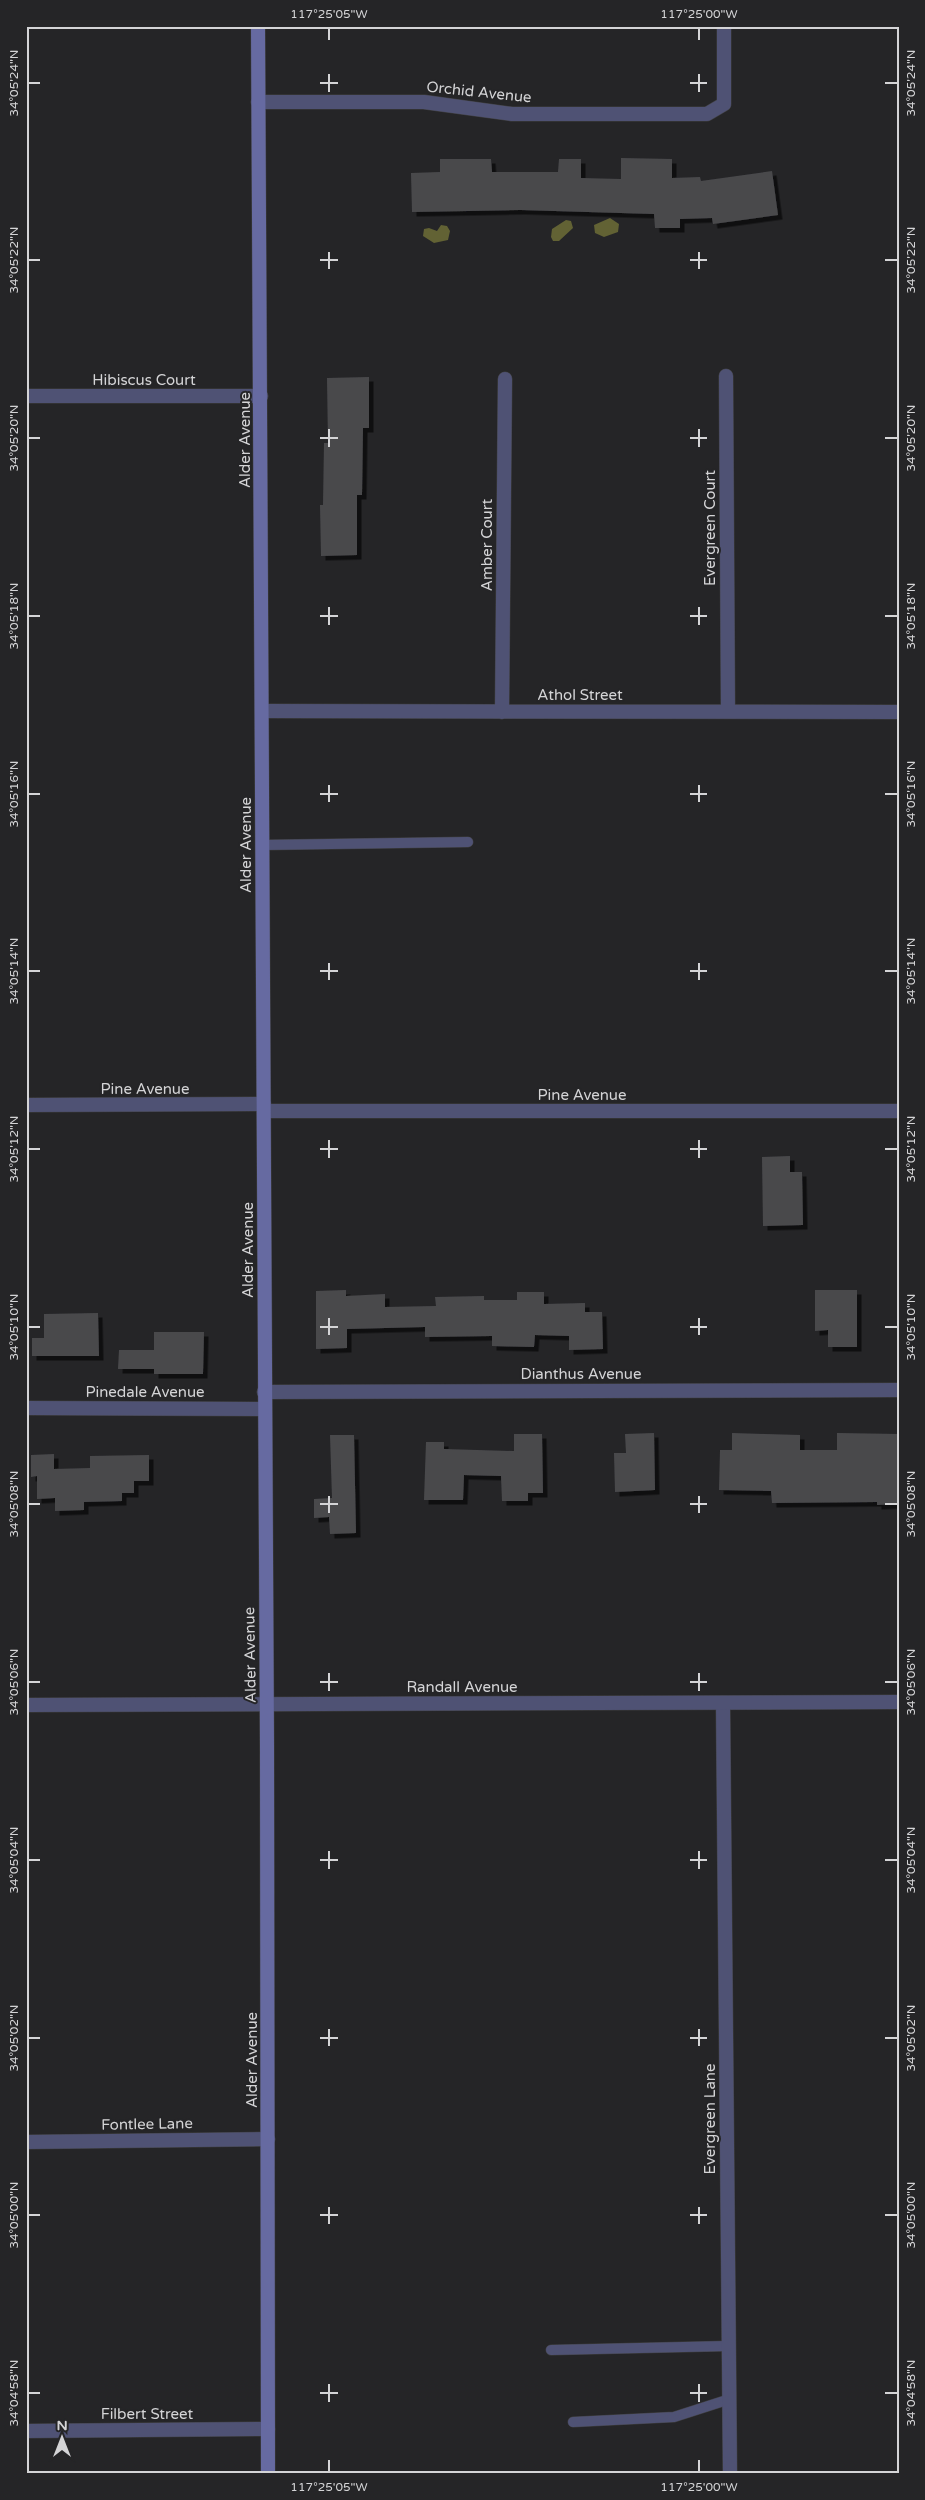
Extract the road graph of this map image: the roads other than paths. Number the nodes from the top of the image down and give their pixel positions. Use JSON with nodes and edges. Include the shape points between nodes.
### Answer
{"nodes":[{"id":1,"x":258,"y":26,"type":"edge"},
{"id":2,"x":724,"y":26,"type":"edge"},
{"id":3,"x":258,"y":102,"type":"junction"},
{"id":4,"x":726,"y":376,"type":"dead end"},
{"id":5,"x":505,"y":379,"type":"dead end"},
{"id":6,"x":26,"y":396,"type":"edge"},
{"id":7,"x":261,"y":396,"type":"junction"},
{"id":8,"x":262,"y":711,"type":"junction"},
{"id":9,"x":728,"y":711,"type":"junction"},
{"id":10,"x":502,"y":712,"type":"junction"},
{"id":11,"x":899,"y":712,"type":"edge"},
{"id":12,"x":468,"y":842,"type":"dead end"},
{"id":13,"x":262,"y":845,"type":"junction"},
{"id":14,"x":26,"y":1105,"type":"edge"},
{"id":15,"x":264,"y":1108,"type":"junction"},
{"id":16,"x":899,"y":1111,"type":"edge"},
{"id":17,"x":899,"y":1390,"type":"edge"},
{"id":18,"x":264,"y":1392,"type":"junction"},
{"id":19,"x":26,"y":1408,"type":"edge"},
{"id":20,"x":264,"y":1409,"type":"junction"},
{"id":21,"x":899,"y":1702,"type":"edge"},
{"id":22,"x":267,"y":1703,"type":"junction"},
{"id":23,"x":723,"y":1703,"type":"junction"},
{"id":24,"x":26,"y":1705,"type":"edge"},
{"id":25,"x":268,"y":2139,"type":"junction"},
{"id":26,"x":26,"y":2142,"type":"edge"},
{"id":27,"x":728,"y":2346,"type":"junction"},
{"id":28,"x":551,"y":2350,"type":"dead end"},
{"id":29,"x":730,"y":2399,"type":"junction"},
{"id":30,"x":573,"y":2422,"type":"dead end"},
{"id":31,"x":268,"y":2429,"type":"junction"},
{"id":32,"x":26,"y":2431,"type":"edge"},
{"id":33,"x":268,"y":2474,"type":"edge"},
{"id":34,"x":730,"y":2474,"type":"edge"}],
"edges":[{"from":1,"to":3,"type":"main road","name":"Alder Avenue"},
{"from":2,"to":3,"type":"street","name":"Orchid Avenue","via":[[724,104],[707,114],[512,114],[424,102]]},
{"from":3,"to":7,"type":"main road","name":"Alder Avenue"},
{"from":4,"to":9,"type":"street","name":"Evergreen Court"},
{"from":5,"to":10,"type":"street","name":"Amber Court"},
{"from":6,"to":7,"type":"street","name":"Hibiscus Court"},
{"from":7,"to":8,"type":"main road","name":"Alder Avenue"},
{"from":8,"to":10,"type":"street","name":"Athol Street"},
{"from":8,"to":13,"type":"main road","name":"Alder Avenue"},
{"from":9,"to":10,"type":"street","name":"Athol Street"},
{"from":9,"to":11,"type":"street","name":"Athol Street"},
{"from":12,"to":13,"type":"lane"},
{"from":13,"to":15,"type":"main road","name":"Alder Avenue"},
{"from":14,"to":15,"type":"street","name":"Pine Avenue"},
{"from":15,"to":16,"type":"street","name":"Pine Avenue"},
{"from":15,"to":18,"type":"main road","name":"Alder Avenue"},
{"from":17,"to":18,"type":"street","name":"Dianthus Avenue"},
{"from":18,"to":20,"type":"main road","name":"Alder Avenue"},
{"from":19,"to":20,"type":"street","name":"Pinedale Avenue"},
{"from":20,"to":22,"type":"main road","name":"Alder Avenue"},
{"from":21,"to":23,"type":"street","name":"Randall Avenue"},
{"from":22,"to":23,"type":"street","name":"Randall Avenue"},
{"from":22,"to":24,"type":"street","name":"Randall Avenue"},
{"from":22,"to":25,"type":"main road","name":"Alder Avenue"},
{"from":23,"to":27,"type":"street","name":"Evergreen Lane"},
{"from":25,"to":26,"type":"street","name":"Fontlee Lane"},
{"from":25,"to":31,"type":"main road","name":"Alder Avenue"},
{"from":27,"to":28,"type":"lane"},
{"from":27,"to":29,"type":"street","name":"Evergreen Lane"},
{"from":29,"to":30,"type":"lane","via":[[674,2417]]},
{"from":29,"to":34,"type":"street","name":"Evergreen Lane"},
{"from":31,"to":32,"type":"street","name":"Filbert Street"},
{"from":31,"to":33,"type":"main road","name":"Alder Avenue"}]}
